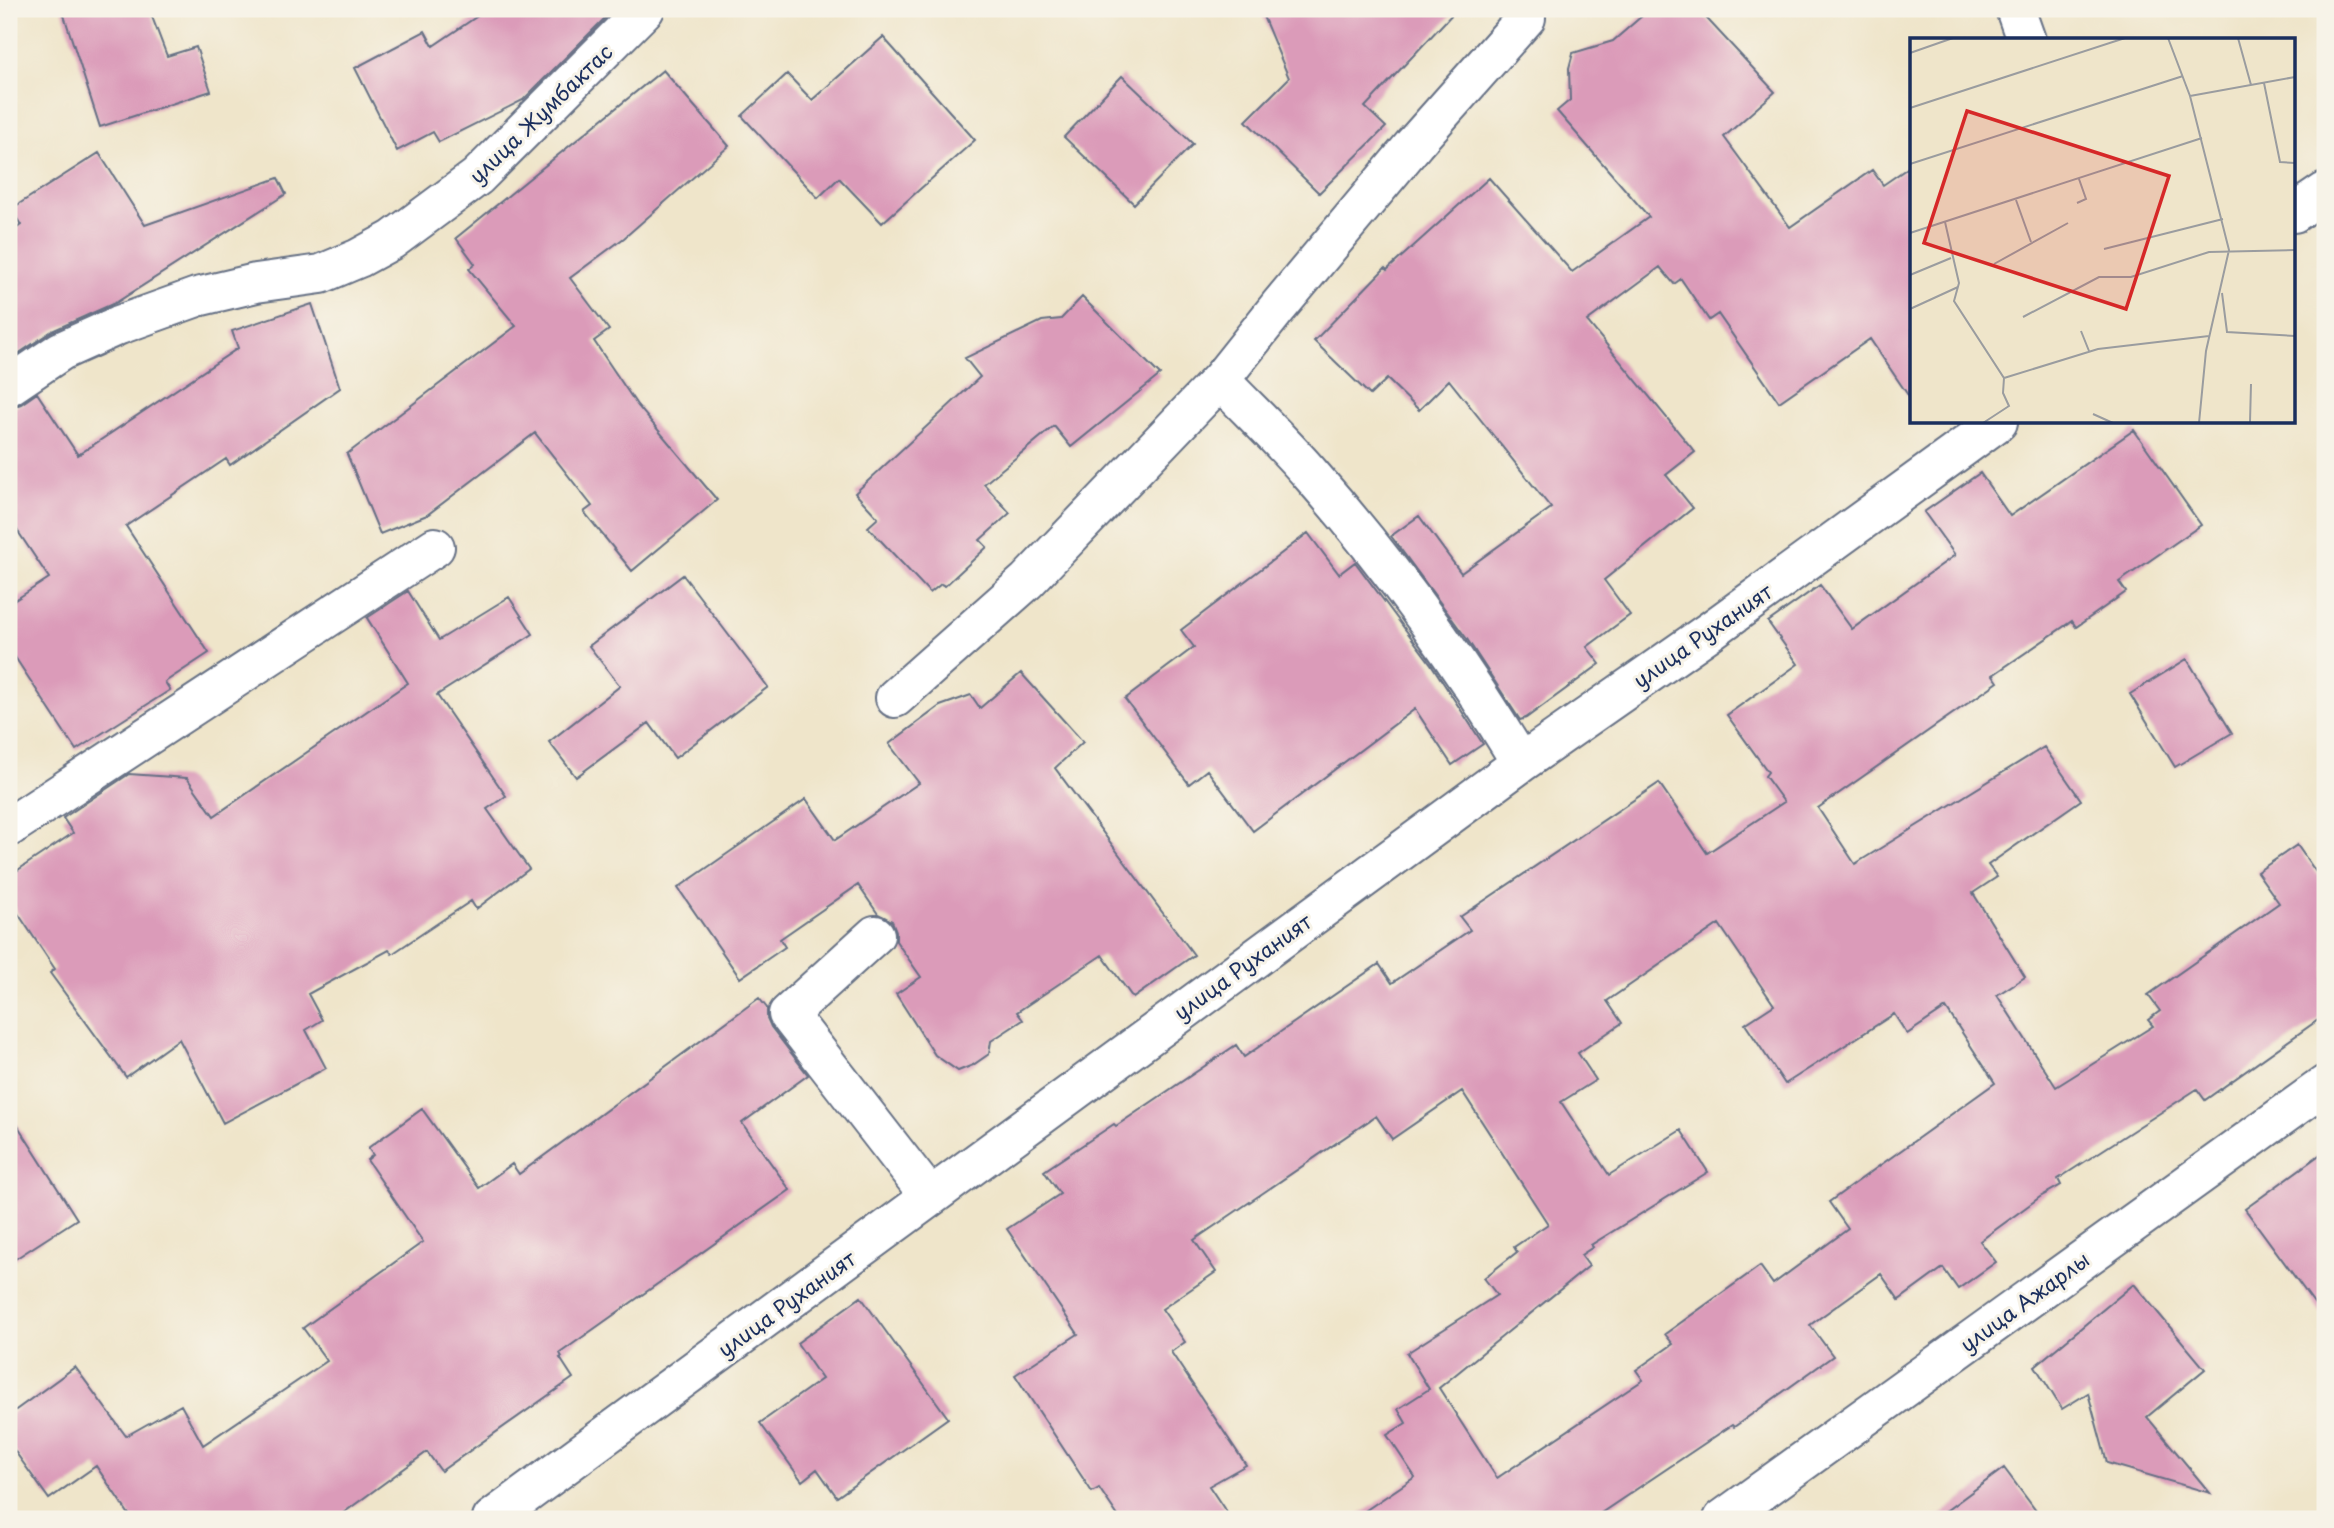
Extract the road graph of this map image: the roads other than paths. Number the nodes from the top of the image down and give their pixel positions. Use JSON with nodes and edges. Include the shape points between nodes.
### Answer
{"nodes":[{"id":1,"x":645,"y":9,"type":"edge"},
{"id":2,"x":2015,"y":9,"type":"edge"},
{"id":3,"x":1526,"y":18,"type":"dead end"},
{"id":4,"x":2025,"y":38,"type":"edge"},
{"id":5,"x":2325,"y":192,"type":"edge"},
{"id":6,"x":2296,"y":212,"type":"edge"},
{"id":7,"x":1220,"y":380,"type":"junction"},
{"id":8,"x":9,"y":386,"type":"edge"},
{"id":9,"x":1995,"y":424,"type":"edge"},
{"id":10,"x":435,"y":547,"type":"dead end"},
{"id":11,"x":895,"y":698,"type":"dead end"},
{"id":12,"x":1521,"y":763,"type":"junction"},
{"id":13,"x":9,"y":827,"type":"edge"},
{"id":14,"x":875,"y":935,"type":"dead end"},
{"id":15,"x":2325,"y":1085,"type":"edge"},
{"id":16,"x":930,"y":1196,"type":"junction"},
{"id":17,"x":492,"y":1519,"type":"edge"},
{"id":18,"x":1723,"y":1519,"type":"edge"}],
"edges":[{"from":1,"to":8,"type":"street","name":"улица Жумбактас","via":[[477,177],[392,240],[321,274],[256,282],[119,325],[61,351]]},
{"from":2,"to":4,"type":"street"},
{"from":3,"to":7,"type":"street","via":[[1415,143]]},
{"from":5,"to":6,"type":"street"},
{"from":7,"to":11,"type":"street","via":[[1027,581]]},
{"from":7,"to":12,"type":"street","via":[[1313,477],[1412,599]]},
{"from":9,"to":12,"type":"street","name":"улица Руханият"},
{"from":10,"to":13,"type":"street"},
{"from":12,"to":16,"type":"street","name":"улица Руханият"},
{"from":14,"to":16,"type":"street","via":[[788,1014]]},
{"from":15,"to":18,"type":"street","name":"улица Ажарлы"},
{"from":16,"to":17,"type":"street","name":"улица Руханият"}]}
